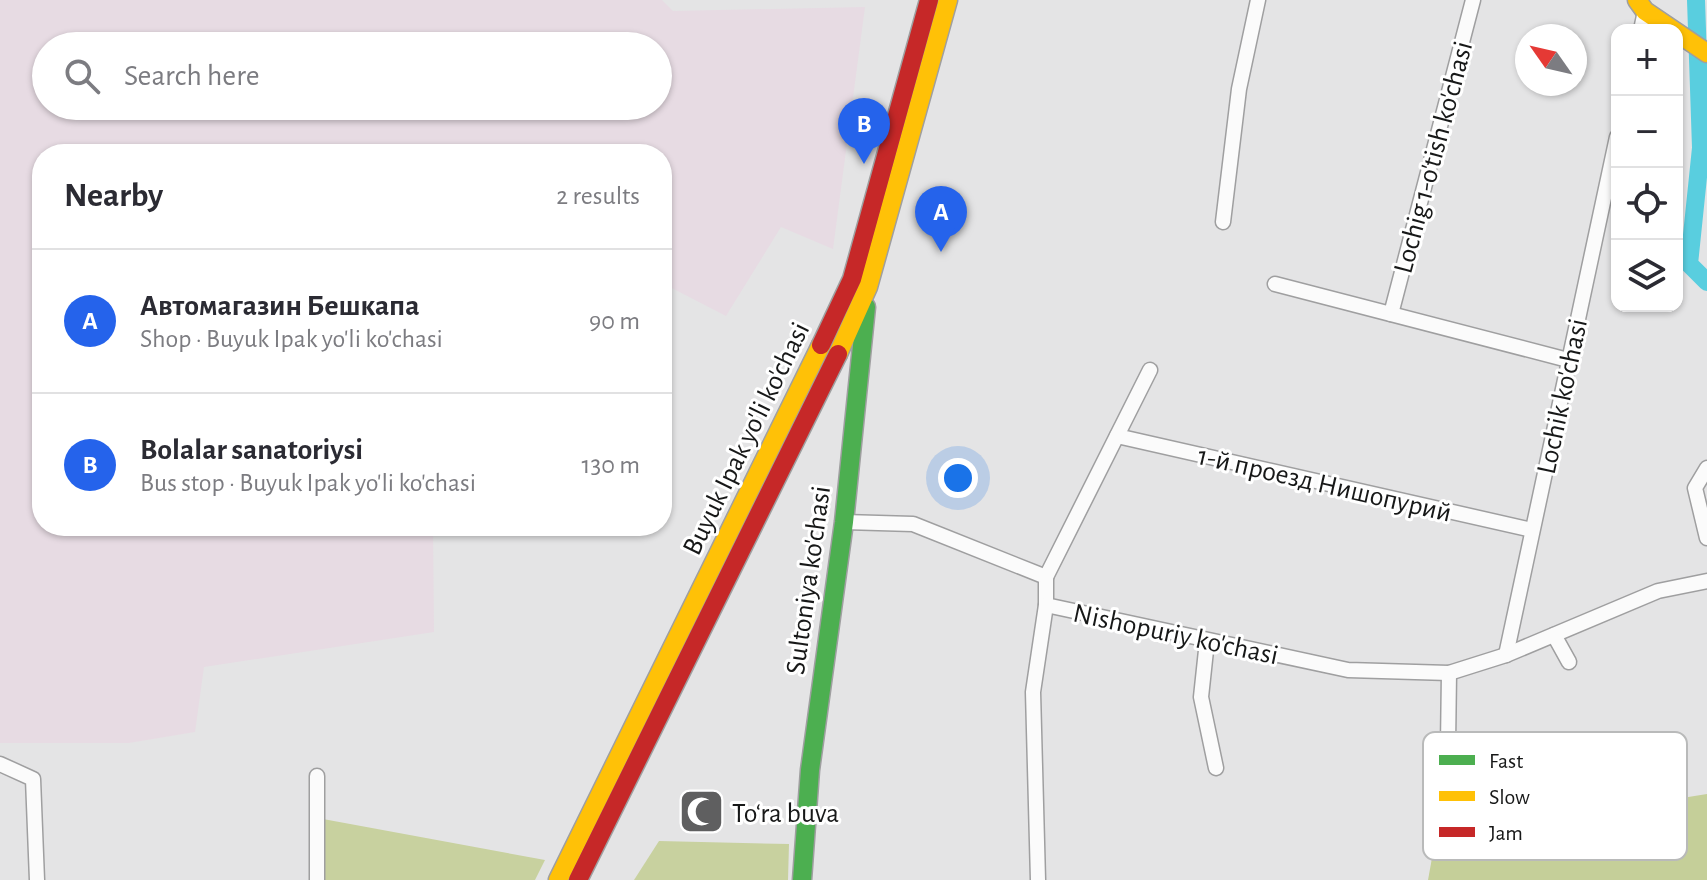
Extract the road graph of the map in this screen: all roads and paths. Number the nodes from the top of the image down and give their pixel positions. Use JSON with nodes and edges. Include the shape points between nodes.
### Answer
{"nodes":[{"id":1,"x":929,"y":0,"type":"edge"},
{"id":2,"x":948,"y":0,"type":"edge"},
{"id":3,"x":1258,"y":0,"type":"edge"},
{"id":4,"x":1473,"y":0,"type":"edge"},
{"id":5,"x":1641,"y":6,"type":"edge"},
{"id":6,"x":1668,"y":24,"type":"edge"},
{"id":7,"x":1683,"y":35,"type":"edge"},
{"id":8,"x":1707,"y":53,"type":"edge"},
{"id":9,"x":1611,"y":164,"type":"edge"},
{"id":10,"x":1223,"y":222,"type":"dead end"},
{"id":11,"x":1275,"y":284,"type":"dead end"},
{"id":12,"x":868,"y":287,"type":"junction"},
{"id":13,"x":1391,"y":314,"type":"junction"},
{"id":14,"x":1568,"y":360,"type":"junction"},
{"id":15,"x":1150,"y":370,"type":"dead end"},
{"id":16,"x":1117,"y":436,"type":"junction"},
{"id":17,"x":1707,"y":468,"type":"edge"},
{"id":18,"x":844,"y":522,"type":"junction"},
{"id":19,"x":1532,"y":530,"type":"junction"},
{"id":20,"x":1707,"y":538,"type":"edge"},
{"id":21,"x":1046,"y":577,"type":"junction"},
{"id":22,"x":1707,"y":581,"type":"edge"},
{"id":23,"x":1046,"y":605,"type":"junction"},
{"id":24,"x":1554,"y":635,"type":"junction"},
{"id":25,"x":1207,"y":641,"type":"junction"},
{"id":26,"x":1506,"y":655,"type":"junction"},
{"id":27,"x":1569,"y":662,"type":"dead end"},
{"id":28,"x":1449,"y":673,"type":"junction"},
{"id":29,"x":1448,"y":732,"type":"edge"},
{"id":30,"x":0,"y":764,"type":"edge"},
{"id":31,"x":1216,"y":768,"type":"dead end"},
{"id":32,"x":317,"y":776,"type":"dead end"},
{"id":33,"x":37,"y":880,"type":"edge"},
{"id":34,"x":317,"y":880,"type":"edge"},
{"id":35,"x":558,"y":880,"type":"edge"},
{"id":36,"x":578,"y":880,"type":"edge"},
{"id":37,"x":802,"y":880,"type":"edge"},
{"id":38,"x":1038,"y":880,"type":"edge"}],
"edges":[{"from":1,"to":35,"type":"main road","name":"Buyuk Ipak yo'li ko'chasi","via":[[852,279]]},
{"from":2,"to":12,"type":"main road","name":"Buyuk Ipak yo'li ko'chasi"},
{"from":3,"to":10,"type":"street","via":[[1239,89]]},
{"from":4,"to":13,"type":"street","name":"Lochig 1-o'tish ko'chasi"},
{"from":5,"to":6,"type":"main road"},
{"from":7,"to":8,"type":"main road"},
{"from":9,"to":14,"type":"street","name":"Lochik ko'chasi"},
{"from":11,"to":13,"type":"street"},
{"from":12,"to":18,"type":"main road","name":"Sultoniya ko'chasi"},
{"from":12,"to":36,"type":"main road","name":"Buyuk Ipak yo'li ko'chasi"},
{"from":13,"to":14,"type":"street"},
{"from":14,"to":19,"type":"street","name":"Lochik ko'chasi"},
{"from":15,"to":16,"type":"street"},
{"from":16,"to":19,"type":"street","name":"1-й проезд Нишопурий"},
{"from":16,"to":21,"type":"street"},
{"from":17,"to":20,"type":"street","via":[[1695,488]]},
{"from":18,"to":21,"type":"street","name":"Nishopuriy ko'chasi","via":[[913,524]]},
{"from":18,"to":37,"type":"main road","name":"Sultoniya ko'chasi","via":[[810,770]]},
{"from":19,"to":26,"type":"street","name":"Lochik ko'chasi"},
{"from":21,"to":23,"type":"street","name":"Nishopuriy ko'chasi"},
{"from":22,"to":24,"type":"street","name":"Nishopuriy ko'chasi","via":[[1658,591]]},
{"from":23,"to":25,"type":"street","name":"Nishopuriy ko'chasi"},
{"from":23,"to":38,"type":"street","via":[[1033,692]]},
{"from":24,"to":26,"type":"street","name":"Nishopuriy ko'chasi"},
{"from":24,"to":27,"type":"street"},
{"from":25,"to":28,"type":"street","name":"Nishopuriy ko'chasi","via":[[1348,670]]},
{"from":25,"to":31,"type":"street","via":[[1201,697]]},
{"from":26,"to":28,"type":"street","name":"Nishopuriy ko'chasi"},
{"from":28,"to":29,"type":"street"},
{"from":30,"to":33,"type":"street","via":[[33,779]]},
{"from":32,"to":34,"type":"street"}]}
